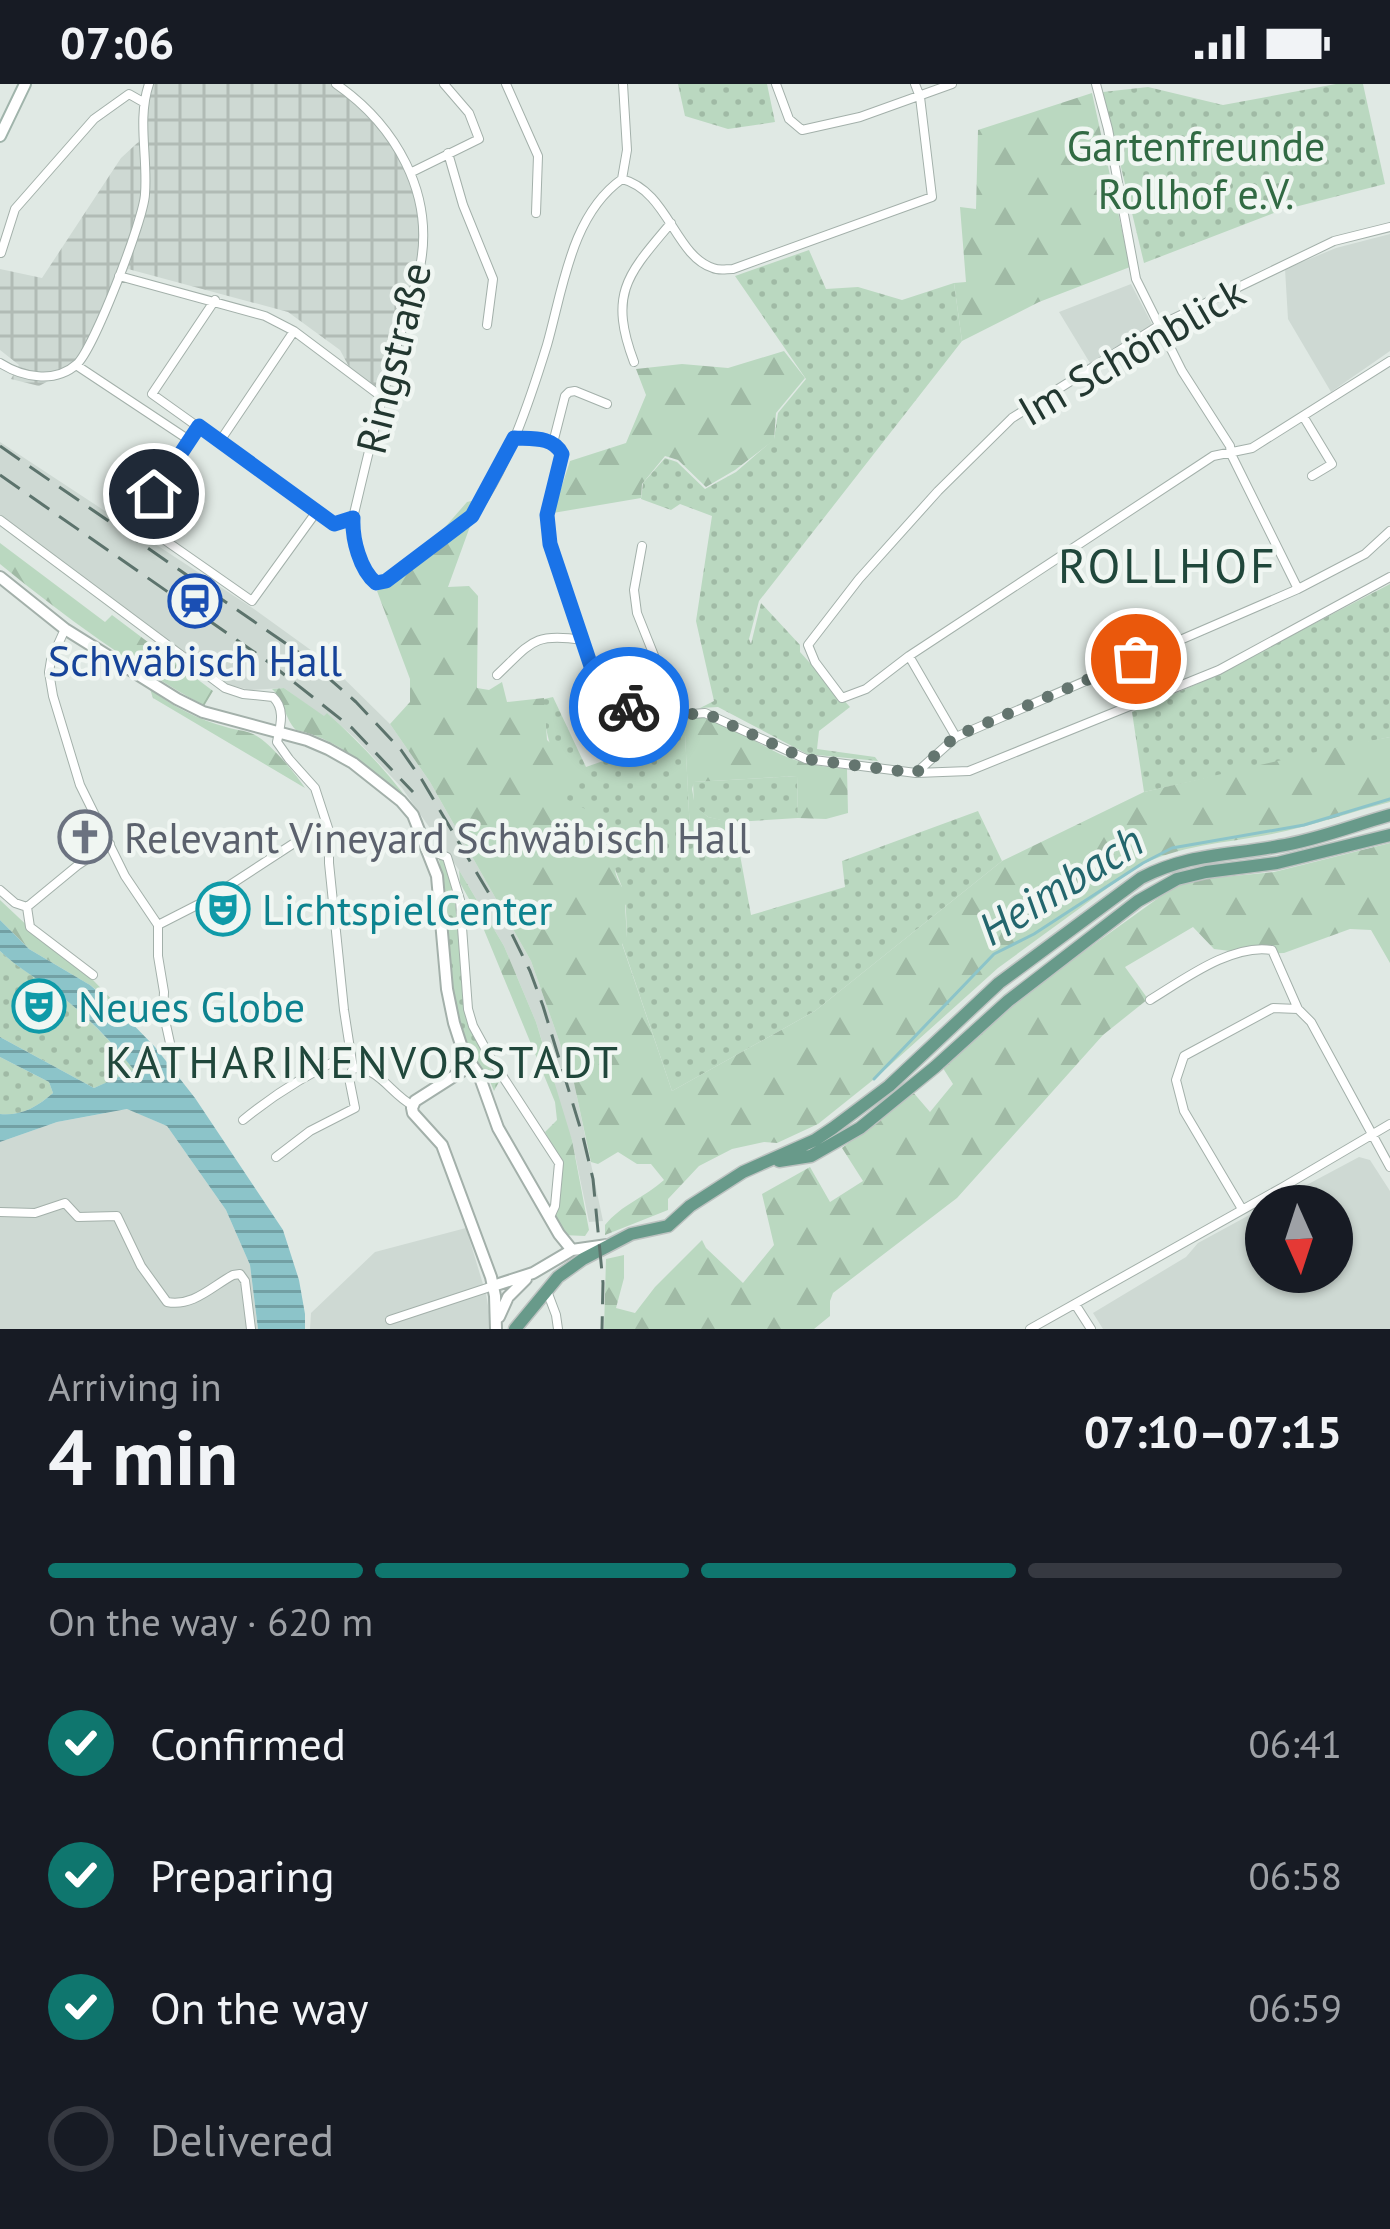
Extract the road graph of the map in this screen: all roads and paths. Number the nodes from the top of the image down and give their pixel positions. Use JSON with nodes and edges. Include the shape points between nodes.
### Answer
{"nodes":[{"id":1,"x":25,"y":84,"type":"edge"},
{"id":2,"x":149,"y":84,"type":"edge"},
{"id":3,"x":336,"y":84,"type":"edge"},
{"id":4,"x":444,"y":84,"type":"edge"},
{"id":5,"x":506,"y":84,"type":"edge"},
{"id":6,"x":623,"y":84,"type":"edge"},
{"id":7,"x":776,"y":84,"type":"edge"},
{"id":8,"x":915,"y":84,"type":"edge"},
{"id":9,"x":952,"y":84,"type":"edge"},
{"id":10,"x":1096,"y":84,"type":"edge"},
{"id":11,"x":128,"y":89,"type":"edge"},
{"id":12,"x":920,"y":97,"type":"junction"},
{"id":13,"x":143,"y":102,"type":"junction"},
{"id":14,"x":0,"y":136,"type":"edge"},
{"id":15,"x":448,"y":153,"type":"junction"},
{"id":16,"x":412,"y":172,"type":"junction"},
{"id":17,"x":622,"y":179,"type":"junction"},
{"id":18,"x":536,"y":213,"type":"dead end"},
{"id":19,"x":671,"y":223,"type":"junction"},
{"id":20,"x":1390,"y":227,"type":"edge"},
{"id":21,"x":1,"y":253,"type":"edge"},
{"id":22,"x":119,"y":276,"type":"junction"},
{"id":23,"x":214,"y":300,"type":"junction"},
{"id":24,"x":487,"y":325,"type":"dead end"},
{"id":25,"x":1160,"y":325,"type":"junction"},
{"id":26,"x":294,"y":331,"type":"junction"},
{"id":27,"x":1390,"y":361,"type":"edge"},
{"id":28,"x":634,"y":362,"type":"dead end"},
{"id":29,"x":0,"y":363,"type":"edge"},
{"id":30,"x":76,"y":364,"type":"junction"},
{"id":31,"x":382,"y":397,"type":"junction"},
{"id":32,"x":607,"y":404,"type":"dead end"},
{"id":33,"x":1303,"y":416,"type":"junction"},
{"id":34,"x":199,"y":426,"type":"junction"},
{"id":35,"x":514,"y":438,"type":"junction"},
{"id":36,"x":190,"y":440,"type":"junction"},
{"id":37,"x":220,"y":441,"type":"junction"},
{"id":38,"x":553,"y":443,"type":"junction"},
{"id":39,"x":1231,"y":454,"type":"junction"},
{"id":40,"x":1312,"y":476,"type":"dead end"},
{"id":41,"x":317,"y":511,"type":"junction"},
{"id":42,"x":353,"y":518,"type":"junction"},
{"id":43,"x":0,"y":520,"type":"edge"},
{"id":44,"x":1390,"y":531,"type":"edge"},
{"id":45,"x":642,"y":546,"type":"dead end"},
{"id":46,"x":0,"y":577,"type":"edge"},
{"id":47,"x":1390,"y":577,"type":"edge"},
{"id":48,"x":1298,"y":589,"type":"junction"},
{"id":49,"x":65,"y":629,"type":"junction"},
{"id":50,"x":584,"y":640,"type":"junction"},
{"id":51,"x":909,"y":656,"type":"junction"},
{"id":52,"x":497,"y":675,"type":"dead end"},
{"id":53,"x":666,"y":716,"type":"junction"},
{"id":54,"x":279,"y":733,"type":"junction"},
{"id":55,"x":956,"y":736,"type":"junction"},
{"id":56,"x":916,"y":773,"type":"junction"},
{"id":57,"x":1390,"y":815,"type":"edge"},
{"id":58,"x":325,"y":823,"type":"junction"},
{"id":59,"x":1390,"y":835,"type":"edge"},
{"id":60,"x":110,"y":844,"type":"junction"},
{"id":61,"x":428,"y":850,"type":"junction"},
{"id":62,"x":0,"y":890,"type":"edge"},
{"id":63,"x":27,"y":907,"type":"junction"},
{"id":64,"x":158,"y":925,"type":"junction"},
{"id":65,"x":93,"y":975,"type":"dead end"},
{"id":66,"x":1150,"y":1000,"type":"dead end"},
{"id":67,"x":1298,"y":1009,"type":"junction"},
{"id":68,"x":172,"y":1052,"type":"dead end"},
{"id":69,"x":350,"y":1054,"type":"junction"},
{"id":70,"x":464,"y":1054,"type":"junction"},
{"id":71,"x":353,"y":1068,"type":"junction"},
{"id":72,"x":462,"y":1071,"type":"junction"},
{"id":73,"x":479,"y":1075,"type":"junction"},
{"id":74,"x":412,"y":1106,"type":"junction"},
{"id":75,"x":244,"y":1120,"type":"dead end"},
{"id":76,"x":1390,"y":1124,"type":"edge"},
{"id":77,"x":1371,"y":1134,"type":"junction"},
{"id":78,"x":276,"y":1156,"type":"dead end"},
{"id":79,"x":760,"y":1164,"type":"junction"},
{"id":80,"x":1390,"y":1167,"type":"edge"},
{"id":81,"x":1242,"y":1209,"type":"junction"},
{"id":82,"x":0,"y":1211,"type":"edge"},
{"id":83,"x":550,"y":1217,"type":"junction"},
{"id":84,"x":607,"y":1245,"type":"junction"},
{"id":85,"x":572,"y":1250,"type":"junction"},
{"id":86,"x":532,"y":1273,"type":"junction"},
{"id":87,"x":563,"y":1273,"type":"junction"},
{"id":88,"x":494,"y":1286,"type":"junction"},
{"id":89,"x":547,"y":1289,"type":"junction"},
{"id":90,"x":1075,"y":1304,"type":"junction"},
{"id":91,"x":390,"y":1320,"type":"dead end"},
{"id":92,"x":496,"y":1324,"type":"edge"},
{"id":93,"x":251,"y":1329,"type":"edge"},
{"id":94,"x":515,"y":1329,"type":"edge"},
{"id":95,"x":558,"y":1329,"type":"edge"},
{"id":96,"x":1030,"y":1329,"type":"edge"},
{"id":97,"x":1091,"y":1329,"type":"edge"}],
"edges":[{"from":1,"to":14,"type":"street"},
{"from":2,"to":13,"type":"street"},
{"from":3,"to":16,"type":"street","name":"Ringstraße","via":[[388,132]]},
{"from":4,"to":15,"type":"street","via":[[469,112],[479,140]]},
{"from":5,"to":18,"type":"street","via":[[538,155]]},
{"from":6,"to":17,"type":"street"},
{"from":7,"to":12,"type":"street","via":[[802,130]]},
{"from":8,"to":12,"type":"street"},
{"from":9,"to":12,"type":"street"},
{"from":10,"to":25,"type":"street","via":[[1132,269]]},
{"from":11,"to":13,"type":"street"},
{"from":11,"to":21,"type":"street","via":[[15,209]]},
{"from":12,"to":19,"type":"street","via":[[932,197],[733,269],[712,268]]},
{"from":13,"to":22,"type":"street","via":[[143,208]]},
{"from":15,"to":16,"type":"street"},
{"from":15,"to":24,"type":"street","via":[[493,279]]},
{"from":16,"to":31,"type":"street","name":"Ringstraße","via":[[421,264]]},
{"from":17,"to":19,"type":"street","via":[[638,183]]},
{"from":17,"to":35,"type":"street","via":[[578,235]]},
{"from":19,"to":28,"type":"street","via":[[624,289]]},
{"from":20,"to":25,"type":"street","name":"Im Schönblick","via":[[1334,241]]},
{"from":22,"to":23,"type":"street"},
{"from":22,"to":30,"type":"street"},
{"from":23,"to":26,"type":"street"},
{"from":23,"to":34,"type":"street","via":[[152,394]]},
{"from":25,"to":39,"type":"street"},
{"from":25,"to":51,"type":"street","name":"Im Schönblick","via":[[1012,418],[938,491],[808,645],[842,698]]},
{"from":26,"to":31,"type":"street"},
{"from":26,"to":37,"type":"street"},
{"from":27,"to":33,"type":"street"},
{"from":29,"to":30,"type":"street","via":[[41,377]]},
{"from":30,"to":36,"type":"street"},
{"from":31,"to":42,"type":"street","name":"Ringstraße"},
{"from":32,"to":38,"type":"street","via":[[569,392]]},
{"from":33,"to":39,"type":"street"},
{"from":33,"to":40,"type":"street","via":[[1332,464]]},
{"from":34,"to":36,"type":"street"},
{"from":34,"to":37,"type":"street"},
{"from":35,"to":38,"type":"street"},
{"from":35,"to":42,"type":"street","name":"Ringstraße","via":[[472,516],[386,581],[366,574]]},
{"from":36,"to":41,"type":"street","via":[[136,520],[252,601]]},
{"from":37,"to":41,"type":"street"},
{"from":38,"to":50,"type":"street","via":[[562,454],[547,515],[550,544]]},
{"from":39,"to":48,"type":"street"},
{"from":39,"to":51,"type":"street","via":[[1213,456]]},
{"from":41,"to":42,"type":"street","via":[[334,524]]},
{"from":43,"to":54,"type":"street","via":[[225,688],[277,700]]},
{"from":44,"to":48,"type":"street","via":[[1365,554]]},
{"from":45,"to":53,"type":"street","via":[[634,590]]},
{"from":46,"to":49,"type":"street"},
{"from":47,"to":56,"type":"street","via":[[1146,701],[969,771]]},
{"from":48,"to":55,"type":"street"},
{"from":49,"to":54,"type":"street","via":[[203,712]]},
{"from":49,"to":60,"type":"street","via":[[51,660],[53,696],[72,765]]},
{"from":50,"to":52,"type":"street","via":[[554,635],[532,642]]},
{"from":50,"to":53,"type":"street","via":[[604,687],[640,712]]},
{"from":51,"to":55,"type":"street"},
{"from":53,"to":56,"type":"street","via":[[705,713],[806,759]]},
{"from":54,"to":58,"type":"street","via":[[277,742],[315,788]]},
{"from":54,"to":61,"type":"street","via":[[328,749],[387,787],[413,815]]},
{"from":55,"to":56,"type":"street"},
{"from":57,"to":79,"type":"main road","via":[[1282,846],[1204,855],[1141,878],[999,983],[833,1128]]},
{"from":58,"to":64,"type":"street"},
{"from":58,"to":69,"type":"street"},
{"from":59,"to":79,"type":"main road","via":[[1177,879],[1008,1001],[860,1128],[811,1156]]},
{"from":60,"to":63,"type":"street"},
{"from":60,"to":64,"type":"street"},
{"from":61,"to":70,"type":"street"},
{"from":61,"to":83,"type":"street","via":[[447,857],[460,900],[473,1025],[559,1163]]},
{"from":62,"to":63,"type":"street"},
{"from":63,"to":65,"type":"street","via":[[31,926]]},
{"from":64,"to":68,"type":"street"},
{"from":66,"to":67,"type":"street","via":[[1210,963],[1260,948],[1272,950]]},
{"from":67,"to":77,"type":"street"},
{"from":67,"to":81,"type":"street","via":[[1273,1008],[1184,1056],[1176,1080],[1184,1111]]},
{"from":69,"to":71,"type":"street"},
{"from":69,"to":75,"type":"street","via":[[278,1091]]},
{"from":70,"to":72,"type":"street"},
{"from":70,"to":73,"type":"street"},
{"from":71,"to":74,"type":"street","via":[[367,1068]]},
{"from":71,"to":78,"type":"street","via":[[355,1108]]},
{"from":72,"to":73,"type":"street"},
{"from":72,"to":74,"type":"street"},
{"from":73,"to":83,"type":"street","via":[[498,1128]]},
{"from":74,"to":88,"type":"street","via":[[442,1145]]},
{"from":76,"to":77,"type":"street"},
{"from":77,"to":80,"type":"street"},
{"from":77,"to":81,"type":"street"},
{"from":79,"to":84,"type":"main road","via":[[668,1226]]},
{"from":81,"to":90,"type":"street"},
{"from":82,"to":93,"type":"street","via":[[35,1213],[65,1203],[78,1217],[117,1216],[167,1302],[185,1304],[240,1274]]},
{"from":83,"to":85,"type":"street"},
{"from":84,"to":85,"type":"street"},
{"from":84,"to":87,"type":"main road"},
{"from":85,"to":86,"type":"street"},
{"from":86,"to":87,"type":"street"},
{"from":86,"to":88,"type":"street"},
{"from":86,"to":92,"type":"street"},
{"from":87,"to":89,"type":"main road"},
{"from":88,"to":91,"type":"street"},
{"from":88,"to":92,"type":"street"},
{"from":89,"to":94,"type":"main road"},
{"from":89,"to":95,"type":"street"},
{"from":90,"to":96,"type":"street"},
{"from":90,"to":97,"type":"street"}]}
